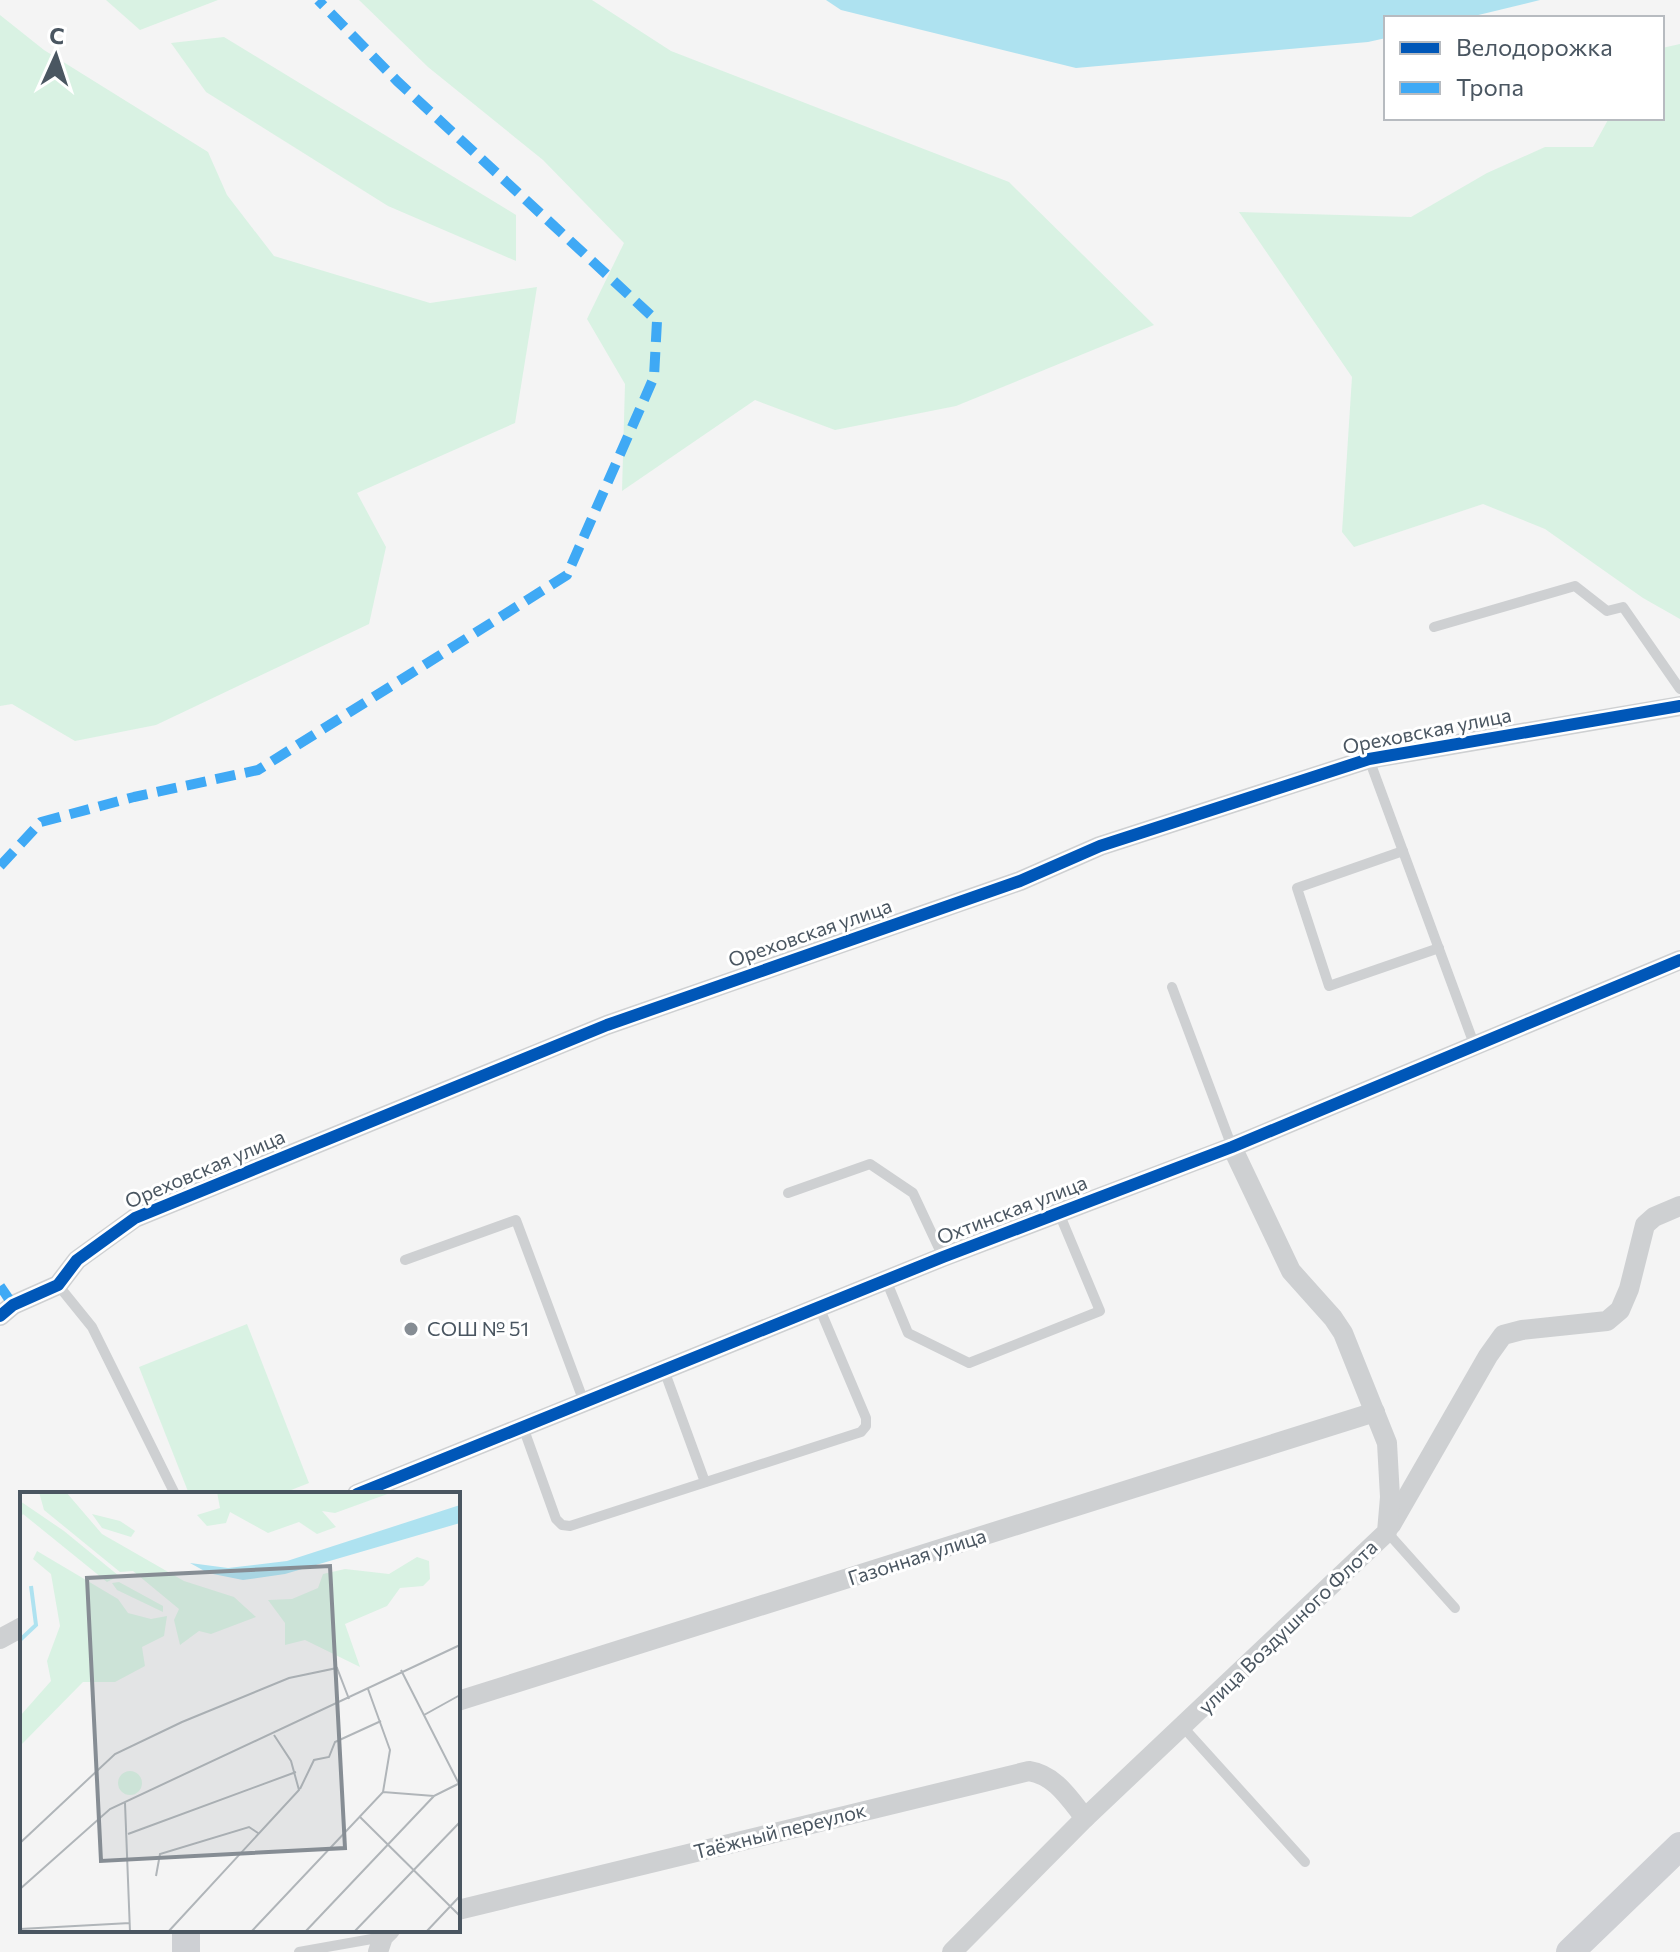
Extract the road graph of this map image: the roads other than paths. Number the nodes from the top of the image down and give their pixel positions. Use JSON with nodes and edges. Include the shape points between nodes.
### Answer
{"nodes":[{"id":1,"x":1434,"y":627,"type":"dead end"},
{"id":2,"x":1680,"y":689,"type":"edge"},
{"id":3,"x":1680,"y":706,"type":"edge"},
{"id":4,"x":1369,"y":759,"type":"junction"},
{"id":5,"x":1403,"y":851,"type":"junction"},
{"id":6,"x":1439,"y":948,"type":"junction"},
{"id":7,"x":1680,"y":960,"type":"edge"},
{"id":8,"x":1172,"y":987,"type":"dead end"},
{"id":9,"x":1474,"y":1044,"type":"junction"},
{"id":10,"x":1232,"y":1147,"type":"junction"},
{"id":11,"x":788,"y":1193,"type":"dead end"},
{"id":12,"x":1680,"y":1206,"type":"edge"},
{"id":13,"x":1059,"y":1213,"type":"junction"},
{"id":14,"x":943,"y":1257,"type":"junction"},
{"id":15,"x":405,"y":1260,"type":"dead end"},
{"id":16,"x":886,"y":1280,"type":"junction"},
{"id":17,"x":58,"y":1285,"type":"junction"},
{"id":18,"x":819,"y":1307,"type":"junction"},
{"id":19,"x":0,"y":1316,"type":"edge"},
{"id":20,"x":664,"y":1370,"type":"junction"},
{"id":21,"x":584,"y":1402,"type":"junction"},
{"id":22,"x":1375,"y":1412,"type":"junction"},
{"id":23,"x":523,"y":1427,"type":"junction"},
{"id":24,"x":705,"y":1482,"type":"junction"},
{"id":25,"x":174,"y":1492,"type":"edge"},
{"id":26,"x":362,"y":1492,"type":"edge"},
{"id":27,"x":1387,"y":1532,"type":"junction"},
{"id":28,"x":1455,"y":1608,"type":"dead end"},
{"id":29,"x":20,"y":1628,"type":"edge"},
{"id":30,"x":0,"y":1639,"type":"edge"},
{"id":31,"x":460,"y":1700,"type":"edge"},
{"id":32,"x":1183,"y":1727,"type":"junction"},
{"id":33,"x":1085,"y":1818,"type":"junction"},
{"id":34,"x":1680,"y":1846,"type":"edge"},
{"id":35,"x":1305,"y":1862,"type":"dead end"},
{"id":36,"x":460,"y":1910,"type":"edge"},
{"id":37,"x":384,"y":1940,"type":"edge"},
{"id":38,"x":299,"y":1952,"type":"edge"},
{"id":39,"x":952,"y":1952,"type":"edge"},
{"id":40,"x":1570,"y":1952,"type":"edge"}],
"edges":[{"from":1,"to":2,"type":"lane","via":[[1575,586],[1607,611],[1623,607]]},
{"from":3,"to":4,"type":"street","name":"Ореховская улица"},
{"from":4,"to":5,"type":"lane"},
{"from":4,"to":17,"type":"street","name":"Ореховская улица","via":[[1100,846],[1020,881],[607,1025],[135,1218],[77,1260]]},
{"from":5,"to":6,"type":"lane"},
{"from":5,"to":6,"type":"lane","via":[[1297,888],[1329,986]]},
{"from":6,"to":9,"type":"lane"},
{"from":7,"to":9,"type":"street","name":"Охтинская улица"},
{"from":8,"to":10,"type":"lane"},
{"from":9,"to":10,"type":"street","name":"Охтинская улица"},
{"from":10,"to":13,"type":"street","name":"Охтинская улица"},
{"from":10,"to":22,"type":"street","name":"улица Воздушного Флота","via":[[1291,1271],[1343,1333]]},
{"from":11,"to":14,"type":"lane","via":[[870,1164],[913,1193]]},
{"from":12,"to":27,"type":"street","via":[[1645,1225],[1629,1289],[1620,1310],[1607,1321],[1503,1335]]},
{"from":13,"to":14,"type":"street","name":"Охтинская улица"},
{"from":13,"to":16,"type":"lane","via":[[1100,1311],[969,1363],[908,1333]]},
{"from":14,"to":16,"type":"street","name":"Охтинская улица"},
{"from":15,"to":21,"type":"lane","via":[[516,1220]]},
{"from":16,"to":18,"type":"street","name":"Охтинская улица"},
{"from":17,"to":19,"type":"street","name":"Ореховская улица"},
{"from":17,"to":25,"type":"lane","via":[[92,1327]]},
{"from":18,"to":20,"type":"street","name":"Охтинская улица"},
{"from":18,"to":24,"type":"lane","via":[[866,1426],[861,1432]]},
{"from":20,"to":21,"type":"street","name":"Охтинская улица"},
{"from":20,"to":24,"type":"lane"},
{"from":21,"to":23,"type":"street","name":"Охтинская улица"},
{"from":22,"to":27,"type":"street","name":"улица Воздушного Флота","via":[[1387,1443]]},
{"from":22,"to":31,"type":"street","name":"Газонная улица"},
{"from":23,"to":24,"type":"lane","via":[[562,1525]]},
{"from":23,"to":26,"type":"street","name":"Охтинская улица"},
{"from":27,"to":28,"type":"lane"},
{"from":27,"to":32,"type":"street","name":"улица Воздушного Флота"},
{"from":29,"to":30,"type":"street"},
{"from":32,"to":33,"type":"street","name":"улица Воздушного Флота"},
{"from":32,"to":35,"type":"lane"},
{"from":33,"to":36,"type":"street","name":"Таёжный переулок","via":[[1053,1781],[1029,1771]]},
{"from":33,"to":39,"type":"street","name":"улица Воздушного Флота"},
{"from":34,"to":40,"type":"street"},
{"from":37,"to":38,"type":"lane"}]}
